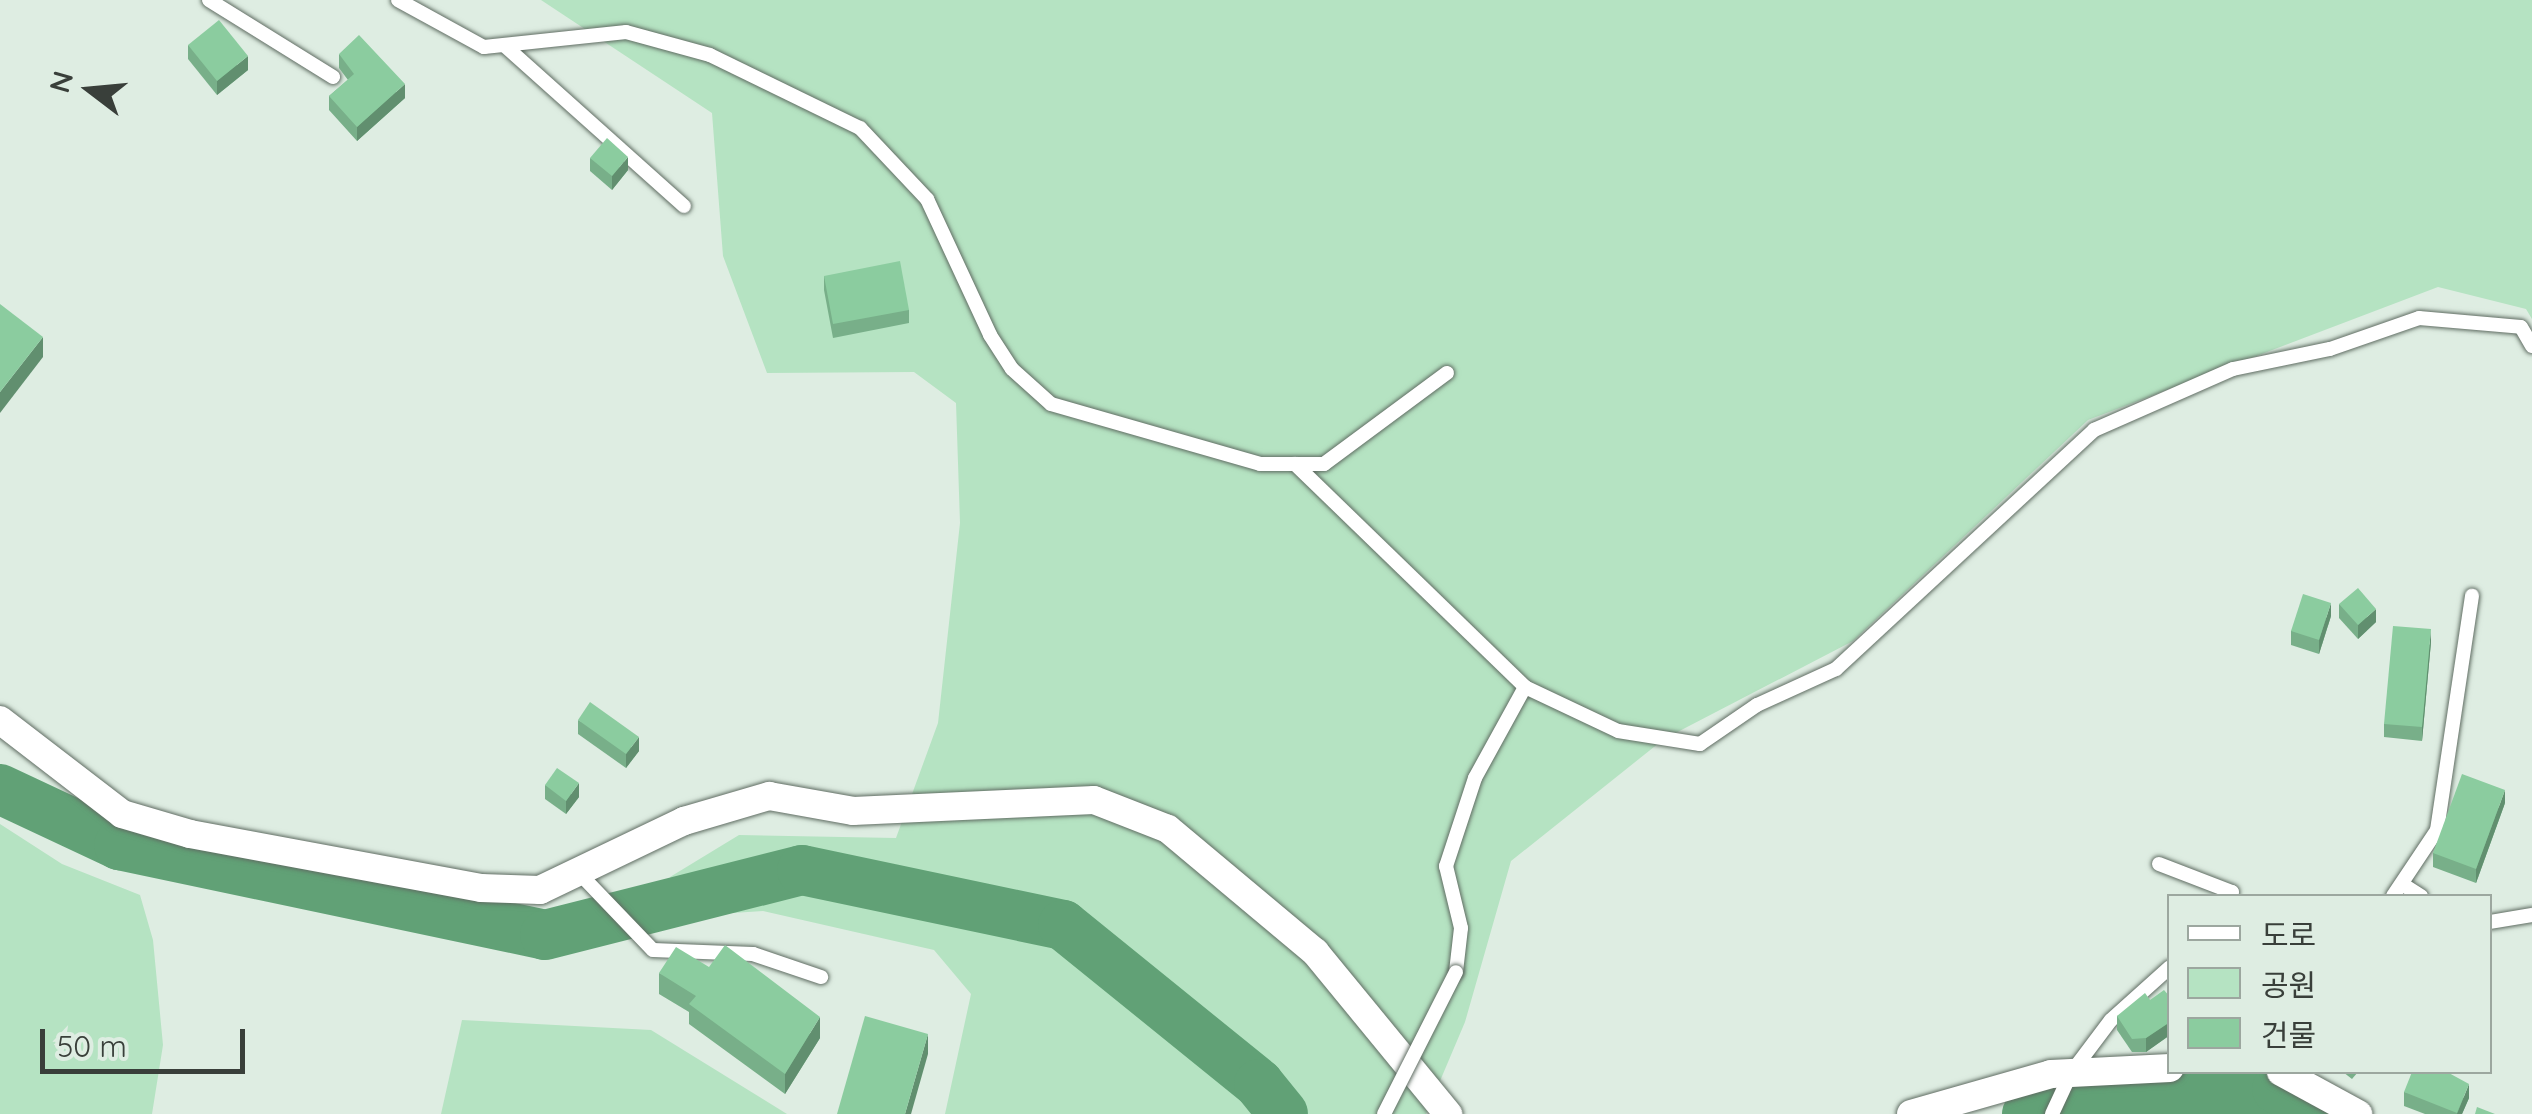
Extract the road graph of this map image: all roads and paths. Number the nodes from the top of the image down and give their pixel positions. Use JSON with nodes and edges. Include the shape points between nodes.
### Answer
{"nodes":[{"id":1,"x":210,"y":0,"type":"edge"},
{"id":2,"x":398,"y":0,"type":"edge"},
{"id":3,"x":505,"y":46,"type":"junction"},
{"id":4,"x":333,"y":77,"type":"dead end"},
{"id":5,"x":684,"y":206,"type":"dead end"},
{"id":6,"x":2532,"y":346,"type":"edge"},
{"id":7,"x":1448,"y":373,"type":"dead end"},
{"id":8,"x":1295,"y":464,"type":"junction"},
{"id":9,"x":2472,"y":596,"type":"dead end"},
{"id":10,"x":1525,"y":687,"type":"junction"},
{"id":11,"x":0,"y":720,"type":"edge"},
{"id":12,"x":2159,"y":864,"type":"dead end"},
{"id":13,"x":580,"y":874,"type":"junction"},
{"id":14,"x":2399,"y":891,"type":"edge"},
{"id":15,"x":2230,"y":894,"type":"edge"},
{"id":16,"x":2532,"y":915,"type":"edge"},
{"id":17,"x":2492,"y":922,"type":"edge"},
{"id":18,"x":2167,"y":970,"type":"edge"},
{"id":19,"x":821,"y":977,"type":"dead end"},
{"id":20,"x":2167,"y":1068,"type":"edge"},
{"id":21,"x":2072,"y":1073,"type":"junction"},
{"id":22,"x":2285,"y":1074,"type":"edge"},
{"id":23,"x":1384,"y":1114,"type":"edge"},
{"id":24,"x":1448,"y":1114,"type":"edge"},
{"id":25,"x":1911,"y":1114,"type":"edge"},
{"id":26,"x":2052,"y":1114,"type":"edge"},
{"id":27,"x":2358,"y":1114,"type":"edge"}],
"edges":[{"from":1,"to":4,"type":"lane"},
{"from":2,"to":3,"type":"lane","via":[[484,48]]},
{"from":3,"to":5,"type":"lane"},
{"from":3,"to":8,"type":"lane","via":[[626,32],[710,55],[860,128],[927,198],[990,335],[1012,369],[1051,404],[1260,464]]},
{"from":6,"to":10,"type":"lane","via":[[2522,327],[2419,318],[2330,349],[2233,368],[2094,430],[1836,669],[1756,706],[1700,744],[1618,731]]},
{"from":7,"to":8,"type":"lane","via":[[1324,464]]},
{"from":8,"to":10,"type":"lane"},
{"from":9,"to":14,"type":"lane","via":[[2437,830]]},
{"from":10,"to":23,"type":"lane","bridge":true,"via":[[1474,778],[1446,866],[1461,928],[1456,972]]},
{"from":11,"to":13,"type":"street","via":[[122,814],[190,834],[480,888],[540,890]]},
{"from":12,"to":15,"type":"lane"},
{"from":13,"to":19,"type":"lane","via":[[654,950],[753,954]]},
{"from":13,"to":24,"type":"street","via":[[684,820],[768,796],[853,812],[1094,800],[1168,829],[1315,952]]},
{"from":16,"to":17,"type":"lane"},
{"from":18,"to":21,"type":"lane","via":[[2111,1020]]},
{"from":20,"to":21,"type":"street"},
{"from":21,"to":25,"type":"street"},
{"from":21,"to":26,"type":"lane"},
{"from":22,"to":27,"type":"street"}]}
